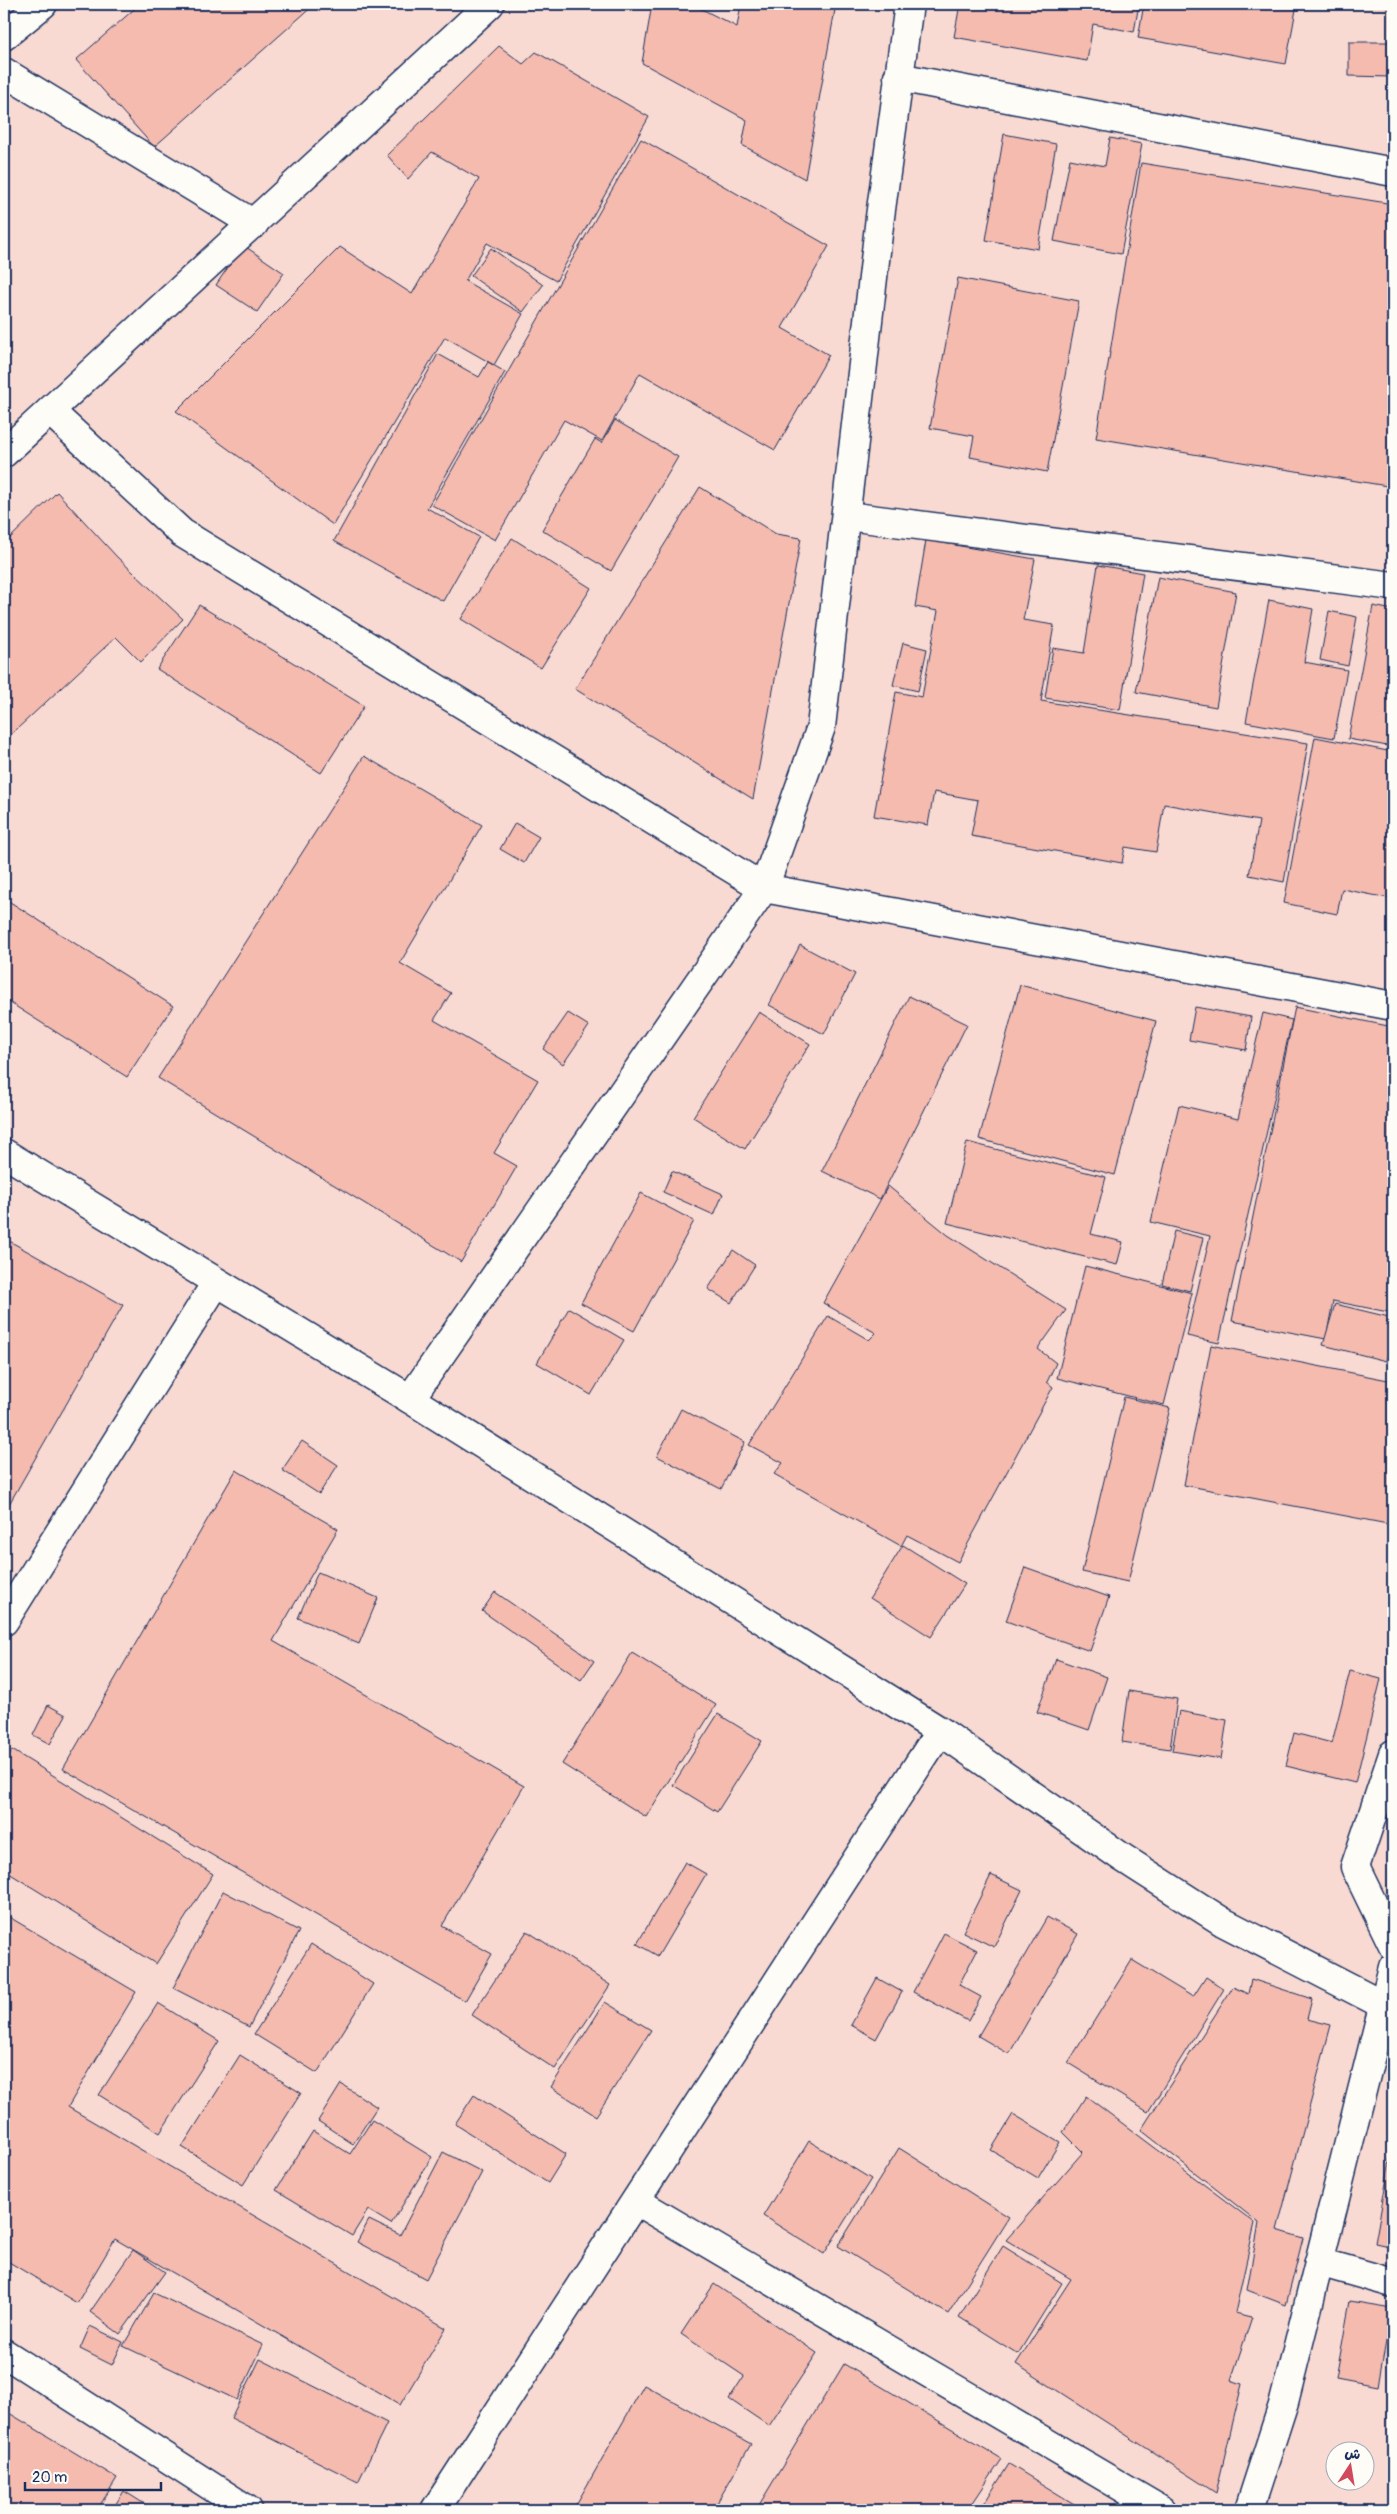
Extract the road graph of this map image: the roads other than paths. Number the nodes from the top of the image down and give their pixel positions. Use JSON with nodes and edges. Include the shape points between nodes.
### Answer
{"nodes":[{"id":1,"x":43,"y":4,"type":"edge"},
{"id":2,"x":490,"y":4,"type":"edge"},
{"id":3,"x":909,"y":4,"type":"edge"},
{"id":4,"x":4,"y":36,"type":"edge"},
{"id":5,"x":4,"y":72,"type":"edge"},
{"id":6,"x":898,"y":77,"type":"junction"},
{"id":7,"x":1393,"y":172,"type":"edge"},
{"id":8,"x":254,"y":224,"type":"junction"},
{"id":9,"x":50,"y":411,"type":"junction"},
{"id":10,"x":4,"y":453,"type":"edge"},
{"id":11,"x":847,"y":516,"type":"junction"},
{"id":12,"x":1393,"y":586,"type":"edge"},
{"id":13,"x":764,"y":888,"type":"junction"},
{"id":14,"x":1393,"y":1006,"type":"edge"},
{"id":15,"x":4,"y":1153,"type":"edge"},
{"id":16,"x":216,"y":1283,"type":"junction"},
{"id":17,"x":410,"y":1399,"type":"junction"},
{"id":18,"x":4,"y":1621,"type":"edge"},
{"id":19,"x":940,"y":1730,"type":"junction"},
{"id":20,"x":1393,"y":1754,"type":"edge"},
{"id":21,"x":1393,"y":1945,"type":"edge"},
{"id":22,"x":1393,"y":1967,"type":"edge"},
{"id":23,"x":1384,"y":2005,"type":"junction"},
{"id":24,"x":636,"y":2201,"type":"junction"},
{"id":25,"x":1319,"y":2262,"type":"junction"},
{"id":26,"x":1393,"y":2283,"type":"edge"},
{"id":27,"x":4,"y":2353,"type":"edge"},
{"id":28,"x":248,"y":2510,"type":"edge"},
{"id":29,"x":435,"y":2510,"type":"edge"},
{"id":30,"x":1161,"y":2510,"type":"edge"},
{"id":31,"x":1249,"y":2510,"type":"edge"}],
"edges":[{"from":1,"to":4,"type":"lane"},
{"from":2,"to":8,"type":"lane"},
{"from":3,"to":6,"type":"lane"},
{"from":5,"to":8,"type":"lane"},
{"from":6,"to":7,"type":"lane"},
{"from":6,"to":11,"type":"lane"},
{"from":8,"to":9,"type":"lane"},
{"from":9,"to":10,"type":"lane"},
{"from":9,"to":13,"type":"lane","via":[[182,533]]},
{"from":11,"to":12,"type":"lane"},
{"from":11,"to":13,"type":"lane","via":[[821,727]]},
{"from":13,"to":14,"type":"lane"},
{"from":13,"to":17,"type":"lane"},
{"from":15,"to":16,"type":"lane"},
{"from":16,"to":17,"type":"lane"},
{"from":16,"to":18,"type":"lane"},
{"from":17,"to":19,"type":"lane"},
{"from":19,"to":23,"type":"lane","via":[[1123,1858],[1223,1922]]},
{"from":19,"to":24,"type":"lane"},
{"from":20,"to":21,"type":"lane","via":[[1354,1867]]},
{"from":22,"to":23,"type":"lane"},
{"from":23,"to":25,"type":"lane"},
{"from":24,"to":29,"type":"lane"},
{"from":24,"to":30,"type":"lane"},
{"from":25,"to":26,"type":"lane"},
{"from":25,"to":31,"type":"lane","via":[[1284,2402]]},
{"from":27,"to":28,"type":"lane"}]}
